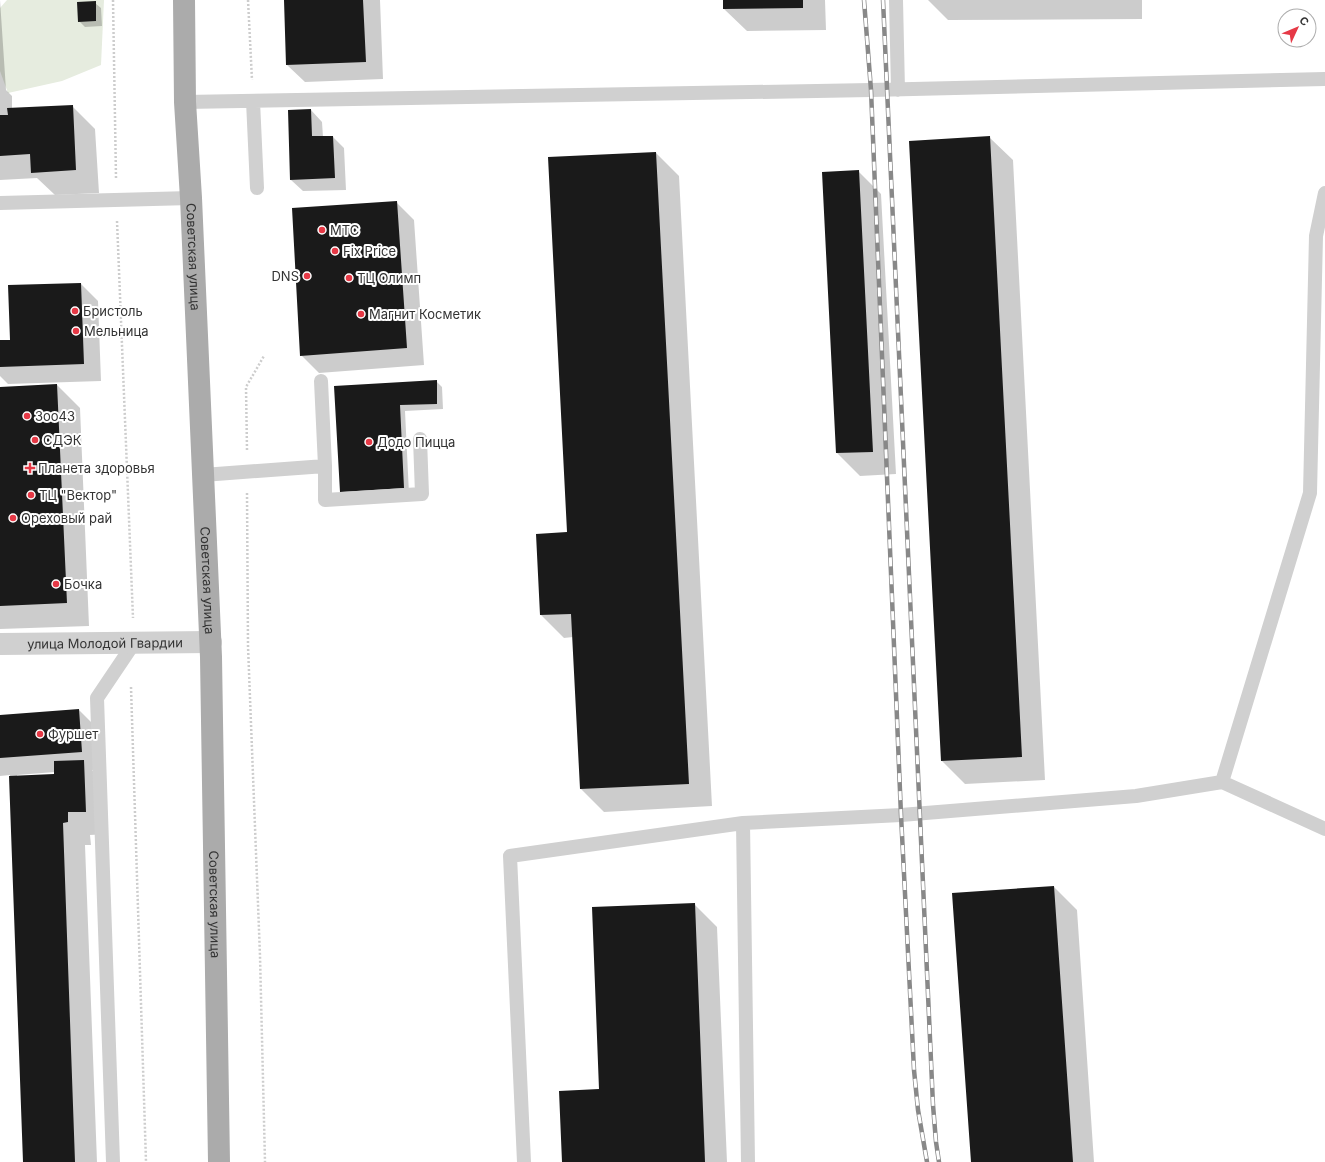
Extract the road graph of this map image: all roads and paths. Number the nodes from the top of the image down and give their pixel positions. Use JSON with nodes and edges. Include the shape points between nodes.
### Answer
{"nodes":[{"id":1,"x":113,"y":0,"type":"edge"},
{"id":2,"x":184,"y":0,"type":"edge"},
{"id":3,"x":248,"y":0,"type":"edge"},
{"id":4,"x":896,"y":0,"type":"edge"},
{"id":5,"x":1325,"y":79,"type":"edge"},
{"id":6,"x":898,"y":90,"type":"junction"},
{"id":7,"x":253,"y":101,"type":"junction"},
{"id":8,"x":186,"y":102,"type":"junction"},
{"id":9,"x":257,"y":188,"type":"dead end"},
{"id":10,"x":1325,"y":193,"type":"edge"},
{"id":11,"x":191,"y":198,"type":"junction"},
{"id":12,"x":117,"y":200,"type":"junction"},
{"id":13,"x":0,"y":203,"type":"edge"},
{"id":14,"x":1320,"y":239,"type":"edge"},
{"id":15,"x":264,"y":356,"type":"dead end"},
{"id":16,"x":321,"y":381,"type":"dead end"},
{"id":17,"x":420,"y":439,"type":"dead end"},
{"id":18,"x":325,"y":466,"type":"junction"},
{"id":19,"x":247,"y":472,"type":"junction"},
{"id":20,"x":203,"y":475,"type":"junction"},
{"id":21,"x":211,"y":642,"type":"junction"},
{"id":22,"x":134,"y":643,"type":"junction"},
{"id":23,"x":0,"y":644,"type":"edge"},
{"id":24,"x":131,"y":682,"type":"dead end"},
{"id":25,"x":1222,"y":782,"type":"junction"},
{"id":26,"x":743,"y":823,"type":"junction"},
{"id":27,"x":1325,"y":829,"type":"edge"},
{"id":28,"x":113,"y":1162,"type":"edge"},
{"id":29,"x":146,"y":1162,"type":"edge"},
{"id":30,"x":219,"y":1162,"type":"edge"},
{"id":31,"x":265,"y":1162,"type":"edge"},
{"id":32,"x":524,"y":1162,"type":"edge"},
{"id":33,"x":748,"y":1162,"type":"edge"}],
"edges":[{"from":1,"to":12,"type":"path"},
{"from":2,"to":8,"type":"main road","name":"Советская улица"},
{"from":3,"to":7,"type":"path"},
{"from":4,"to":6,"type":"lane"},
{"from":5,"to":6,"type":"lane"},
{"from":6,"to":7,"type":"lane"},
{"from":7,"to":8,"type":"lane"},
{"from":7,"to":9,"type":"lane"},
{"from":8,"to":11,"type":"main road","name":"Советская улица"},
{"from":10,"to":14,"type":"lane"},
{"from":11,"to":12,"type":"lane"},
{"from":11,"to":20,"type":"main road","name":"Советская улица"},
{"from":12,"to":13,"type":"lane"},
{"from":12,"to":22,"type":"path"},
{"from":14,"to":25,"type":"lane","via":[[1310,493]]},
{"from":15,"to":19,"type":"path","via":[[246,386]]},
{"from":16,"to":18,"type":"lane"},
{"from":17,"to":18,"type":"lane","via":[[422,494],[326,500]]},
{"from":18,"to":19,"type":"lane"},
{"from":19,"to":20,"type":"lane"},
{"from":19,"to":31,"type":"path","via":[[248,646]]},
{"from":20,"to":21,"type":"main road","name":"Советская улица"},
{"from":21,"to":22,"type":"street","name":"улица Молодой Гвардии"},
{"from":21,"to":30,"type":"main road","name":"Советская улица"},
{"from":22,"to":23,"type":"street","name":"улица Молодой Гвардии"},
{"from":22,"to":28,"type":"lane","via":[[97,698]]},
{"from":24,"to":29,"type":"path"},
{"from":25,"to":26,"type":"lane","via":[[1136,796],[901,815]]},
{"from":25,"to":27,"type":"lane"},
{"from":26,"to":32,"type":"lane","via":[[510,856]]},
{"from":26,"to":33,"type":"lane"}]}
